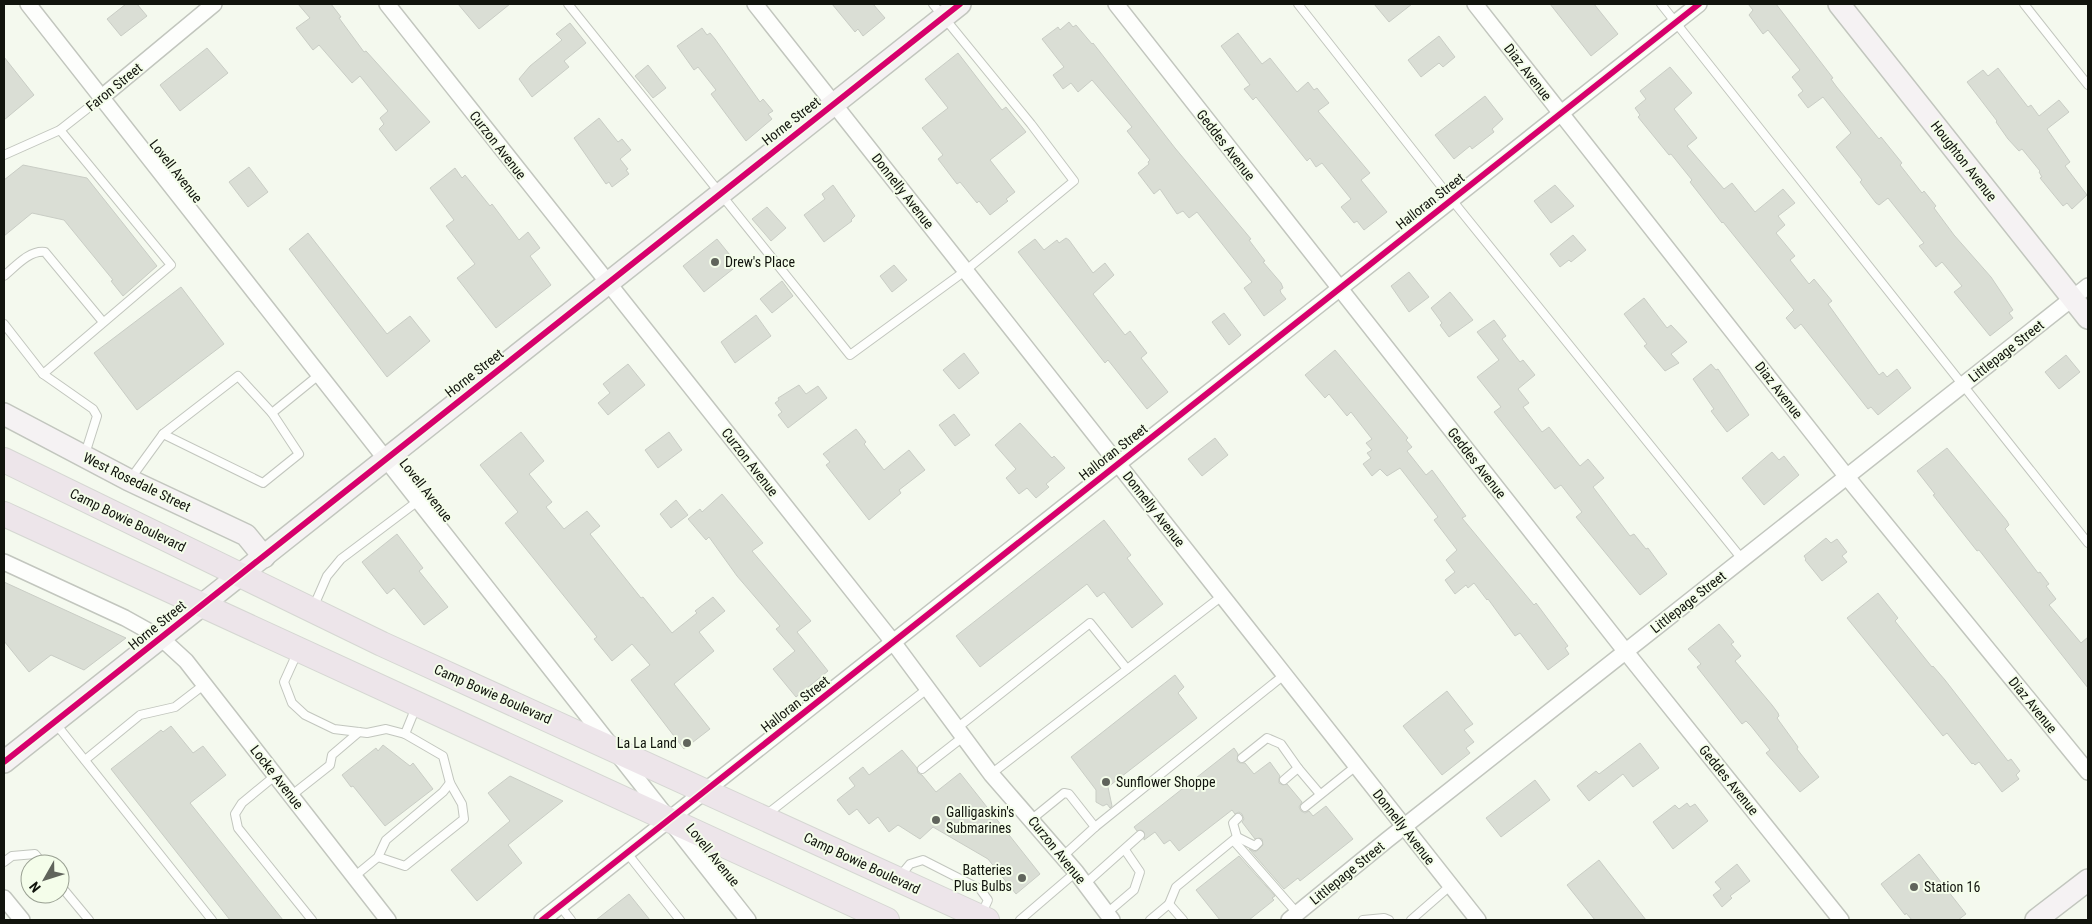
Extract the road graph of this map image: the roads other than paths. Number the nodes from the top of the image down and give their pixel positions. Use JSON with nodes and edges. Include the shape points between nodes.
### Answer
{"nodes":[{"id":1,"x":28,"y":4,"type":"edge"},
{"id":2,"x":214,"y":4,"type":"edge"},
{"id":3,"x":387,"y":4,"type":"edge"},
{"id":4,"x":568,"y":4,"type":"edge"},
{"id":5,"x":755,"y":4,"type":"edge"},
{"id":6,"x":960,"y":4,"type":"edge"},
{"id":7,"x":1116,"y":4,"type":"edge"},
{"id":8,"x":1298,"y":4,"type":"edge"},
{"id":9,"x":1475,"y":4,"type":"edge"},
{"id":10,"x":1662,"y":4,"type":"edge"},
{"id":11,"x":1699,"y":4,"type":"edge"},
{"id":12,"x":1840,"y":4,"type":"edge"},
{"id":13,"x":2024,"y":4,"type":"edge"},
{"id":14,"x":938,"y":10,"type":"edge"},
{"id":15,"x":1676,"y":22,"type":"junction"},
{"id":16,"x":2088,"y":85,"type":"edge"},
{"id":17,"x":102,"y":97,"type":"junction"},
{"id":18,"x":834,"y":104,"type":"junction"},
{"id":19,"x":1561,"y":113,"type":"junction"},
{"id":20,"x":60,"y":130,"type":"junction"},
{"id":21,"x":4,"y":155,"type":"edge"},
{"id":22,"x":721,"y":193,"type":"junction"},
{"id":23,"x":1452,"y":200,"type":"junction"},
{"id":24,"x":965,"y":271,"type":"junction"},
{"id":25,"x":4,"y":276,"type":"edge"},
{"id":26,"x":608,"y":283,"type":"junction"},
{"id":27,"x":1339,"y":289,"type":"junction"},
{"id":28,"x":2080,"y":292,"type":"edge"},
{"id":29,"x":2088,"y":318,"type":"edge"},
{"id":30,"x":103,"y":322,"type":"junction"},
{"id":31,"x":4,"y":324,"type":"edge"},
{"id":32,"x":43,"y":374,"type":"junction"},
{"id":33,"x":320,"y":374,"type":"junction"},
{"id":34,"x":1963,"y":385,"type":"junction"},
{"id":35,"x":272,"y":413,"type":"junction"},
{"id":36,"x":4,"y":414,"type":"edge"},
{"id":37,"x":163,"y":434,"type":"junction"},
{"id":38,"x":84,"y":456,"type":"junction"},
{"id":39,"x":385,"y":459,"type":"junction"},
{"id":40,"x":4,"y":460,"type":"edge"},
{"id":41,"x":1118,"y":464,"type":"junction"},
{"id":42,"x":1847,"y":477,"type":"junction"},
{"id":43,"x":129,"y":480,"type":"junction"},
{"id":44,"x":418,"y":501,"type":"junction"},
{"id":45,"x":4,"y":514,"type":"edge"},
{"id":46,"x":2088,"y":543,"type":"edge"},
{"id":47,"x":264,"y":557,"type":"junction"},
{"id":48,"x":1742,"y":559,"type":"junction"},
{"id":49,"x":4,"y":562,"type":"edge"},
{"id":50,"x":242,"y":575,"type":"junction"},
{"id":51,"x":1222,"y":596,"type":"junction"},
{"id":52,"x":202,"y":605,"type":"junction"},
{"id":53,"x":312,"y":609,"type":"junction"},
{"id":54,"x":161,"y":638,"type":"junction"},
{"id":55,"x":893,"y":642,"type":"junction"},
{"id":56,"x":298,"y":649,"type":"junction"},
{"id":57,"x":1626,"y":652,"type":"junction"},
{"id":58,"x":1127,"y":669,"type":"junction"},
{"id":59,"x":1284,"y":675,"type":"junction"},
{"id":60,"x":205,"y":684,"type":"junction"},
{"id":61,"x":928,"y":689,"type":"junction"},
{"id":62,"x":418,"y":704,"type":"junction"},
{"id":63,"x":55,"y":723,"type":"junction"},
{"id":64,"x":358,"y":732,"type":"junction"},
{"id":65,"x":960,"y":732,"type":"junction"},
{"id":66,"x":405,"y":734,"type":"junction"},
{"id":67,"x":615,"y":750,"type":"junction"},
{"id":68,"x":1242,"y":758,"type":"dead end"},
{"id":69,"x":85,"y":760,"type":"junction"},
{"id":70,"x":4,"y":762,"type":"edge"},
{"id":71,"x":1356,"y":766,"type":"junction"},
{"id":72,"x":1298,"y":768,"type":"junction"},
{"id":73,"x":922,"y":769,"type":"dead end"},
{"id":74,"x":2088,"y":772,"type":"edge"},
{"id":75,"x":991,"y":774,"type":"junction"},
{"id":76,"x":276,"y":775,"type":"junction"},
{"id":77,"x":1284,"y":780,"type":"dead end"},
{"id":78,"x":450,"y":783,"type":"junction"},
{"id":79,"x":704,"y":791,"type":"junction"},
{"id":80,"x":1320,"y":794,"type":"junction"},
{"id":81,"x":292,"y":795,"type":"junction"},
{"id":82,"x":1305,"y":807,"type":"dead end"},
{"id":83,"x":762,"y":818,"type":"junction"},
{"id":84,"x":1238,"y":818,"type":"dead end"},
{"id":85,"x":1032,"y":819,"type":"junction"},
{"id":86,"x":668,"y":820,"type":"junction"},
{"id":87,"x":1095,"y":827,"type":"junction"},
{"id":88,"x":1404,"y":827,"type":"junction"},
{"id":89,"x":1140,"y":835,"type":"dead end"},
{"id":90,"x":1235,"y":839,"type":"junction"},
{"id":91,"x":1258,"y":843,"type":"dead end"},
{"id":92,"x":1125,"y":850,"type":"junction"},
{"id":93,"x":627,"y":853,"type":"junction"},
{"id":94,"x":20,"y":855,"type":"edge"},
{"id":95,"x":1062,"y":857,"type":"junction"},
{"id":96,"x":378,"y":858,"type":"junction"},
{"id":97,"x":4,"y":862,"type":"edge"},
{"id":98,"x":355,"y":876,"type":"junction"},
{"id":99,"x":1080,"y":878,"type":"junction"},
{"id":100,"x":2088,"y":880,"type":"edge"},
{"id":101,"x":1450,"y":886,"type":"junction"},
{"id":102,"x":70,"y":897,"type":"edge"},
{"id":103,"x":4,"y":898,"type":"edge"},
{"id":104,"x":1169,"y":904,"type":"junction"},
{"id":105,"x":560,"y":906,"type":"junction"},
{"id":106,"x":1110,"y":917,"type":"edge"},
{"id":107,"x":1293,"y":917,"type":"edge"},
{"id":108,"x":876,"y":918,"type":"edge"},
{"id":109,"x":983,"y":919,"type":"edge"},
{"id":110,"x":22,"y":920,"type":"edge"},
{"id":111,"x":90,"y":920,"type":"edge"},
{"id":112,"x":212,"y":920,"type":"edge"},
{"id":113,"x":312,"y":920,"type":"edge"},
{"id":114,"x":388,"y":920,"type":"edge"},
{"id":115,"x":542,"y":920,"type":"edge"},
{"id":116,"x":571,"y":920,"type":"edge"},
{"id":117,"x":680,"y":920,"type":"edge"},
{"id":118,"x":748,"y":920,"type":"edge"},
{"id":119,"x":1020,"y":920,"type":"edge"},
{"id":120,"x":1150,"y":920,"type":"edge"},
{"id":121,"x":1182,"y":920,"type":"edge"},
{"id":122,"x":1364,"y":920,"type":"edge"},
{"id":123,"x":1389,"y":920,"type":"edge"},
{"id":124,"x":1411,"y":920,"type":"edge"},
{"id":125,"x":1478,"y":920,"type":"edge"},
{"id":126,"x":1841,"y":920,"type":"edge"},
{"id":127,"x":2036,"y":920,"type":"edge"}],
"edges":[{"from":1,"to":17,"type":"street","name":"Lovell Avenue"},
{"from":2,"to":17,"type":"street","name":"Faron Street"},
{"from":3,"to":26,"type":"street","name":"Curzon Avenue"},
{"from":4,"to":22,"type":"lane"},
{"from":5,"to":18,"type":"street","name":"Donnelly Avenue"},
{"from":6,"to":14,"type":"street","name":"Horne Street"},
{"from":7,"to":27,"type":"street","name":"Geddes Avenue"},
{"from":8,"to":23,"type":"lane"},
{"from":9,"to":19,"type":"street","name":"Diaz Avenue"},
{"from":10,"to":15,"type":"lane"},
{"from":11,"to":15,"type":"street","name":"Halloran Street"},
{"from":12,"to":28,"type":"street","name":"Houghton Avenue"},
{"from":13,"to":16,"type":"lane"},
{"from":14,"to":18,"type":"street","name":"Horne Street"},
{"from":14,"to":24,"type":"lane","via":[[1074,181]]},
{"from":15,"to":19,"type":"street","name":"Halloran Street"},
{"from":15,"to":34,"type":"lane"},
{"from":17,"to":20,"type":"lane","name":"Faron Street"},
{"from":17,"to":33,"type":"street","name":"Lovell Avenue"},
{"from":18,"to":22,"type":"street","name":"Horne Street"},
{"from":18,"to":24,"type":"street","name":"Donnelly Avenue"},
{"from":19,"to":23,"type":"street","name":"Halloran Street"},
{"from":19,"to":42,"type":"street","name":"Diaz Avenue"},
{"from":20,"to":21,"type":"lane","name":"Faron Street"},
{"from":20,"to":30,"type":"lane","via":[[170,265]]},
{"from":22,"to":24,"type":"lane","via":[[850,355]]},
{"from":22,"to":26,"type":"street","name":"Horne Street"},
{"from":23,"to":27,"type":"street","name":"Halloran Street"},
{"from":23,"to":48,"type":"lane"},
{"from":24,"to":41,"type":"street","name":"Donnelly Avenue"},
{"from":25,"to":30,"type":"lane","via":[[27,257],[38,251],[45,252]]},
{"from":26,"to":39,"type":"street","name":"Horne Street"},
{"from":26,"to":55,"type":"street","name":"Curzon Avenue"},
{"from":27,"to":41,"type":"street","name":"Halloran Street"},
{"from":27,"to":57,"type":"street","name":"Geddes Avenue"},
{"from":28,"to":29,"type":"street","name":"Houghton Avenue"},
{"from":28,"to":34,"type":"street","name":"Littlepage Street"},
{"from":30,"to":32,"type":"lane"},
{"from":31,"to":32,"type":"lane"},
{"from":32,"to":38,"type":"lane","via":[[93,409],[98,416]]},
{"from":33,"to":35,"type":"lane"},
{"from":33,"to":39,"type":"street","name":"Lovell Avenue"},
{"from":34,"to":42,"type":"street","name":"Littlepage Street"},
{"from":34,"to":46,"type":"lane"},
{"from":35,"to":37,"type":"lane","via":[[238,376]]},
{"from":35,"to":37,"type":"lane","via":[[299,454],[263,483]]},
{"from":36,"to":38,"type":"street","name":"West Rosedale Street"},
{"from":37,"to":43,"type":"lane"},
{"from":38,"to":43,"type":"street","name":"West Rosedale Street"},
{"from":39,"to":44,"type":"street","name":"Lovell Avenue"},
{"from":39,"to":47,"type":"street","name":"Horne Street"},
{"from":40,"to":50,"type":"main road","name":"Camp Bowie Boulevard"},
{"from":41,"to":51,"type":"street","name":"Donnelly Avenue"},
{"from":41,"to":55,"type":"street","name":"Halloran Street"},
{"from":42,"to":48,"type":"street","name":"Littlepage Street"},
{"from":42,"to":74,"type":"street","name":"Diaz Avenue"},
{"from":43,"to":47,"type":"street","name":"West Rosedale Street","via":[[246,535]]},
{"from":44,"to":53,"type":"lane","via":[[341,559],[327,576]]},
{"from":44,"to":67,"type":"street","name":"Lovell Avenue"},
{"from":45,"to":52,"type":"main road"},
{"from":47,"to":50,"type":"street","name":"Horne Street"},
{"from":48,"to":57,"type":"street","name":"Littlepage Street"},
{"from":49,"to":54,"type":"street","name":"Locke Avenue","via":[[126,618]]},
{"from":50,"to":52,"type":"street","name":"Horne Street"},
{"from":50,"to":53,"type":"main road","name":"Camp Bowie Boulevard"},
{"from":51,"to":58,"type":"lane"},
{"from":51,"to":59,"type":"street","name":"Donnelly Avenue"},
{"from":52,"to":54,"type":"street","name":"Horne Street"},
{"from":52,"to":56,"type":"main road"},
{"from":53,"to":67,"type":"main road","name":"Camp Bowie Boulevard"},
{"from":54,"to":60,"type":"street","name":"Locke Avenue"},
{"from":54,"to":63,"type":"street","name":"Horne Street"},
{"from":55,"to":61,"type":"street","name":"Curzon Avenue"},
{"from":55,"to":79,"type":"street","name":"Halloran Street"},
{"from":56,"to":62,"type":"main road"},
{"from":56,"to":64,"type":"lane","via":[[284,682],[292,703],[305,715],[334,729]]},
{"from":57,"to":88,"type":"street","name":"Littlepage Street"},
{"from":57,"to":126,"type":"street","name":"Geddes Avenue"},
{"from":58,"to":65,"type":"lane","via":[[1090,623]]},
{"from":58,"to":75,"type":"lane"},
{"from":59,"to":71,"type":"street","name":"Donnelly Avenue"},
{"from":59,"to":87,"type":"lane"},
{"from":60,"to":69,"type":"lane","via":[[175,707],[140,715]]},
{"from":60,"to":76,"type":"street","name":"Locke Avenue"},
{"from":61,"to":65,"type":"street","name":"Curzon Avenue"},
{"from":61,"to":83,"type":"lane"},
{"from":62,"to":66,"type":"lane"},
{"from":62,"to":86,"type":"main road"},
{"from":63,"to":69,"type":"lane"},
{"from":63,"to":70,"type":"street","name":"Horne Street"},
{"from":64,"to":66,"type":"lane","via":[[386,729]]},
{"from":64,"to":81,"type":"lane","via":[[332,755],[330,765]]},
{"from":65,"to":73,"type":"lane"},
{"from":65,"to":75,"type":"street","name":"Curzon Avenue"},
{"from":66,"to":78,"type":"lane","via":[[443,756]]},
{"from":67,"to":79,"type":"main road","name":"Camp Bowie Boulevard"},
{"from":67,"to":86,"type":"street","name":"Lovell Avenue"},
{"from":68,"to":72,"type":"lane","via":[[1267,738],[1281,744]]},
{"from":69,"to":112,"type":"lane"},
{"from":71,"to":80,"type":"lane"},
{"from":71,"to":88,"type":"street","name":"Donnelly Avenue"},
{"from":72,"to":77,"type":"lane"},
{"from":72,"to":80,"type":"lane"},
{"from":75,"to":85,"type":"street","name":"Curzon Avenue"},
{"from":76,"to":81,"type":"street","name":"Locke Avenue"},
{"from":76,"to":113,"type":"lane","via":[[242,803],[235,814],[238,828]]},
{"from":78,"to":96,"type":"lane","via":[[386,840]]},
{"from":78,"to":96,"type":"lane","via":[[462,804],[464,819],[405,866]]},
{"from":79,"to":83,"type":"main road","name":"Camp Bowie Boulevard"},
{"from":79,"to":86,"type":"street","name":"Halloran Street"},
{"from":80,"to":82,"type":"lane"},
{"from":81,"to":98,"type":"street","name":"Locke Avenue"},
{"from":83,"to":109,"type":"main road","name":"Camp Bowie Boulevard"},
{"from":84,"to":90,"type":"lane","via":[[1233,823]]},
{"from":85,"to":87,"type":"lane","via":[[1064,793]]},
{"from":85,"to":95,"type":"street","name":"Curzon Avenue"},
{"from":86,"to":93,"type":"street","name":"Halloran Street"},
{"from":86,"to":108,"type":"main road"},
{"from":86,"to":118,"type":"street","name":"Lovell Avenue"},
{"from":87,"to":95,"type":"lane"},
{"from":88,"to":101,"type":"street","name":"Donnelly Avenue"},
{"from":88,"to":107,"type":"street","name":"Littlepage Street"},
{"from":89,"to":92,"type":"lane"},
{"from":90,"to":91,"type":"lane","via":[[1255,846]]},
{"from":90,"to":104,"type":"lane","via":[[1176,887]]},
{"from":90,"to":107,"type":"lane"},
{"from":92,"to":99,"type":"lane"},
{"from":92,"to":106,"type":"lane","via":[[1140,872],[1134,890]]},
{"from":93,"to":105,"type":"street","name":"Halloran Street"},
{"from":93,"to":117,"type":"lane"},
{"from":94,"to":97,"type":"lane"},
{"from":95,"to":99,"type":"street","name":"Curzon Avenue"},
{"from":96,"to":98,"type":"lane"},
{"from":98,"to":114,"type":"street","name":"Locke Avenue"},
{"from":99,"to":106,"type":"street","name":"Curzon Avenue"},
{"from":99,"to":119,"type":"lane"},
{"from":100,"to":127,"type":"street"},
{"from":101,"to":124,"type":"lane"},
{"from":101,"to":125,"type":"street","name":"Donnelly Avenue"},
{"from":102,"to":111,"type":"lane"},
{"from":103,"to":110,"type":"street"},
{"from":104,"to":120,"type":"lane"},
{"from":104,"to":121,"type":"lane"},
{"from":105,"to":115,"type":"street","name":"Halloran Street"},
{"from":105,"to":116,"type":"lane"},
{"from":122,"to":123,"type":"lane"}]}
